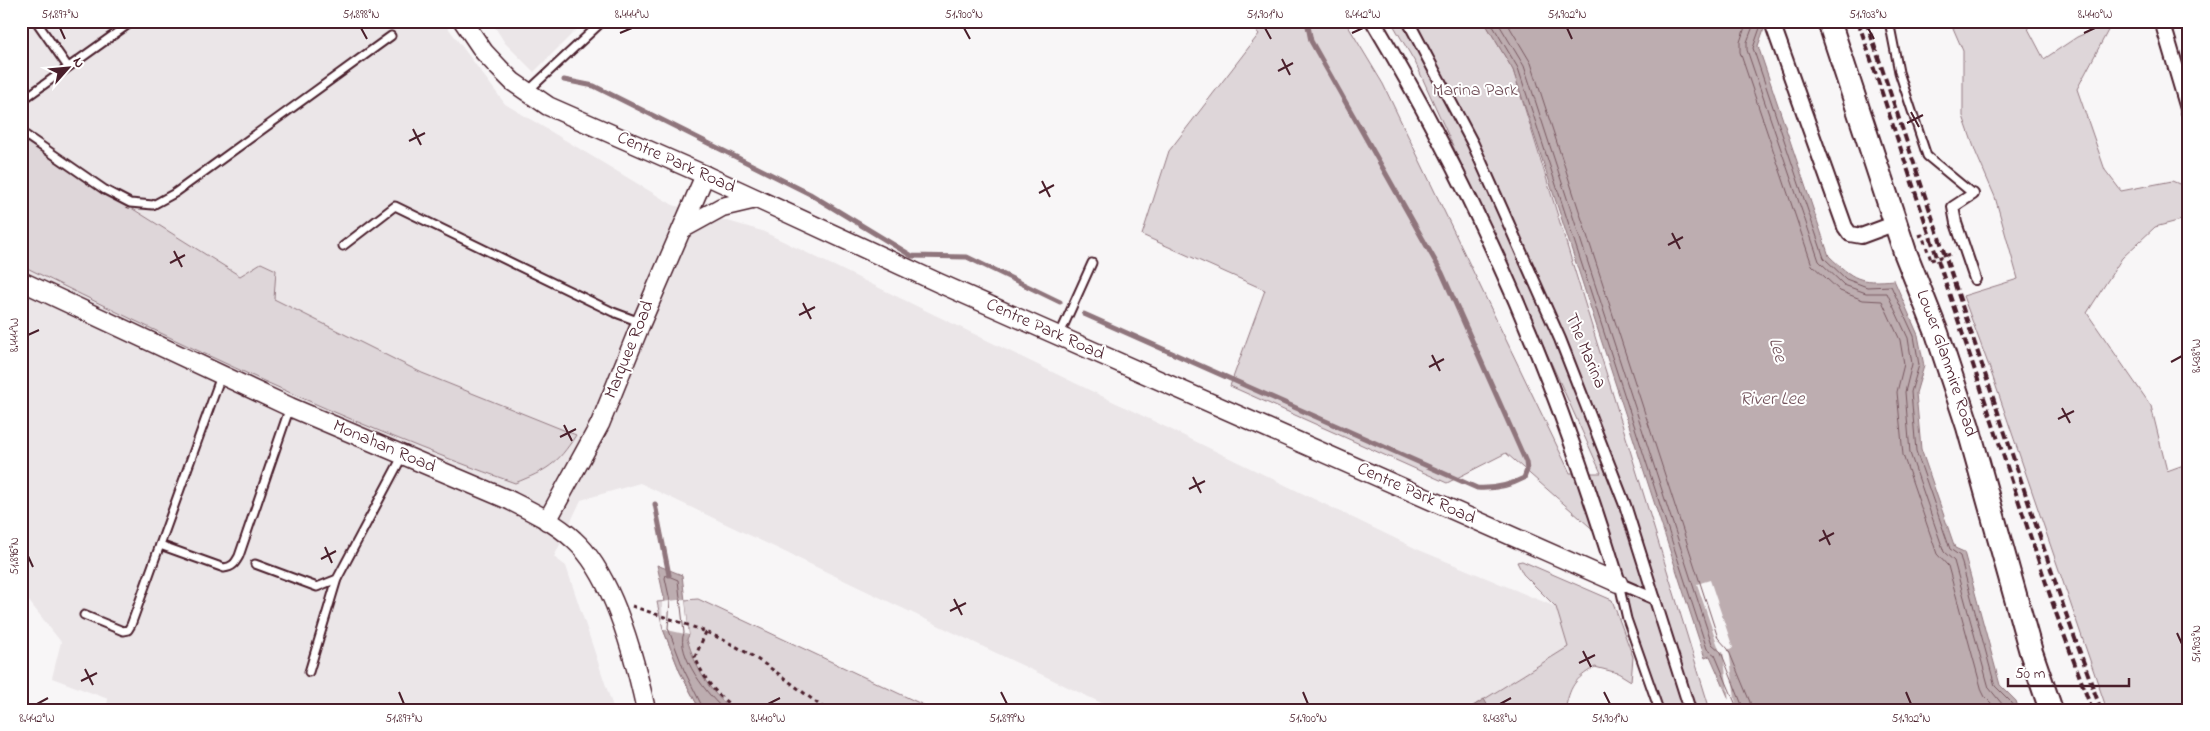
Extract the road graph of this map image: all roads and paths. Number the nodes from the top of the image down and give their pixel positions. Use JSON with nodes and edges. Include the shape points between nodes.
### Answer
{"nodes":[{"id":1,"x":36,"y":21,"type":"edge"},
{"id":2,"x":133,"y":21,"type":"edge"},
{"id":3,"x":463,"y":21,"type":"edge"},
{"id":4,"x":603,"y":21,"type":"edge"},
{"id":5,"x":1373,"y":21,"type":"edge"},
{"id":6,"x":1408,"y":21,"type":"edge"},
{"id":7,"x":1776,"y":21,"type":"edge"},
{"id":8,"x":1829,"y":21,"type":"edge"},
{"id":9,"x":1889,"y":21,"type":"edge"},
{"id":10,"x":2162,"y":21,"type":"edge"},
{"id":11,"x":391,"y":36,"type":"dead end"},
{"id":12,"x":68,"y":67,"type":"junction"},
{"id":13,"x":527,"y":92,"type":"junction"},
{"id":14,"x":21,"y":101,"type":"edge"},
{"id":15,"x":2189,"y":112,"type":"edge"},
{"id":16,"x":21,"y":132,"type":"edge"},
{"id":17,"x":705,"y":175,"type":"junction"},
{"id":18,"x":1973,"y":194,"type":"joint"},
{"id":19,"x":756,"y":199,"type":"junction"},
{"id":20,"x":1896,"y":223,"type":"junction"},
{"id":21,"x":682,"y":229,"type":"junction"},
{"id":22,"x":1922,"y":236,"type":"dead end"},
{"id":23,"x":343,"y":246,"type":"dead end"},
{"id":24,"x":1954,"y":253,"type":"dead end"},
{"id":25,"x":1092,"y":264,"type":"dead end"},
{"id":26,"x":1975,"y":279,"type":"dead end"},
{"id":27,"x":22,"y":281,"type":"edge"},
{"id":28,"x":641,"y":323,"type":"junction"},
{"id":29,"x":1059,"y":336,"type":"junction"},
{"id":30,"x":221,"y":376,"type":"junction"},
{"id":31,"x":290,"y":407,"type":"junction"},
{"id":32,"x":403,"y":455,"type":"junction"},
{"id":33,"x":547,"y":521,"type":"junction"},
{"id":34,"x":160,"y":545,"type":"junction"},
{"id":35,"x":255,"y":564,"type":"dead end"},
{"id":36,"x":337,"y":579,"type":"junction"},
{"id":37,"x":1618,"y":583,"type":"junction"},
{"id":38,"x":1655,"y":599,"type":"junction"},
{"id":39,"x":613,"y":602,"type":"junction"},
{"id":40,"x":84,"y":616,"type":"dead end"},
{"id":41,"x":706,"y":632,"type":"junction"},
{"id":42,"x":310,"y":672,"type":"dead end"},
{"id":43,"x":646,"y":710,"type":"edge"},
{"id":44,"x":738,"y":710,"type":"edge"},
{"id":45,"x":826,"y":710,"type":"edge"},
{"id":46,"x":1659,"y":710,"type":"edge"},
{"id":47,"x":1690,"y":710,"type":"edge"},
{"id":48,"x":2051,"y":710,"type":"edge"}],
"edges":[{"from":1,"to":12,"type":"lane"},
{"from":2,"to":12,"type":"lane"},
{"from":3,"to":13,"type":"street","name":"Centre Park Road","via":[[484,52]]},
{"from":4,"to":13,"type":"lane"},
{"from":5,"to":37,"type":"street","via":[[1449,158],[1510,286],[1584,478]]},
{"from":6,"to":38,"type":"street","name":"The Marina","via":[[1473,144],[1557,331],[1625,504]]},
{"from":7,"to":20,"type":"street","via":[[1774,28],[1845,227],[1850,234],[1861,236]]},
{"from":8,"to":20,"type":"highway","name":"Lower Glanmire Road"},
{"from":9,"to":18,"type":"lane","via":[[1899,72],[1928,156]]},
{"from":10,"to":15,"type":"street"},
{"from":11,"to":16,"type":"lane","via":[[175,193],[153,205],[130,204]]},
{"from":12,"to":14,"type":"lane"},
{"from":13,"to":17,"type":"street","name":"Centre Park Road","via":[[548,106]]},
{"from":17,"to":19,"type":"street","name":"Centre Park Road"},
{"from":17,"to":21,"type":"street","name":"Marquee Road"},
{"from":18,"to":26,"type":"street","via":[[1953,207]]},
{"from":19,"to":21,"type":"street","via":[[722,207]]},
{"from":19,"to":29,"type":"street","name":"Centre Park Road"},
{"from":20,"to":48,"type":"highway","name":"Lower Glanmire Road","via":[[1968,426],[2031,652]]},
{"from":21,"to":28,"type":"street","name":"Marquee Road"},
{"from":22,"to":24,"type":"path","bridge":true,"via":[[1931,260]]},
{"from":23,"to":28,"type":"lane","via":[[395,206]]},
{"from":25,"to":29,"type":"lane"},
{"from":27,"to":30,"type":"street","name":"Monahan Road"},
{"from":28,"to":33,"type":"street","name":"Marquee Road","via":[[600,424]]},
{"from":29,"to":37,"type":"street","name":"Centre Park Road"},
{"from":30,"to":31,"type":"street","name":"Monahan Road"},
{"from":30,"to":34,"type":"lane"},
{"from":31,"to":32,"type":"street","name":"Monahan Road"},
{"from":31,"to":34,"type":"lane","via":[[235,564],[224,568]]},
{"from":32,"to":33,"type":"street","name":"Monahan Road","via":[[489,491]]},
{"from":32,"to":36,"type":"lane"},
{"from":33,"to":39,"type":"street","name":"Monahan Road","via":[[580,546]]},
{"from":34,"to":40,"type":"lane","via":[[128,630]]},
{"from":35,"to":36,"type":"lane","via":[[317,587]]},
{"from":36,"to":42,"type":"lane"},
{"from":37,"to":38,"type":"street","name":"Centre Park Road"},
{"from":37,"to":46,"type":"lane"},
{"from":38,"to":47,"type":"street","name":"The Marina"},
{"from":39,"to":41,"type":"path"},
{"from":39,"to":43,"type":"street","name":"Monahan Road","via":[[628,640]]},
{"from":41,"to":44,"type":"path","via":[[695,657],[706,680]]},
{"from":41,"to":45,"type":"path","via":[[734,645],[785,677]]}]}
